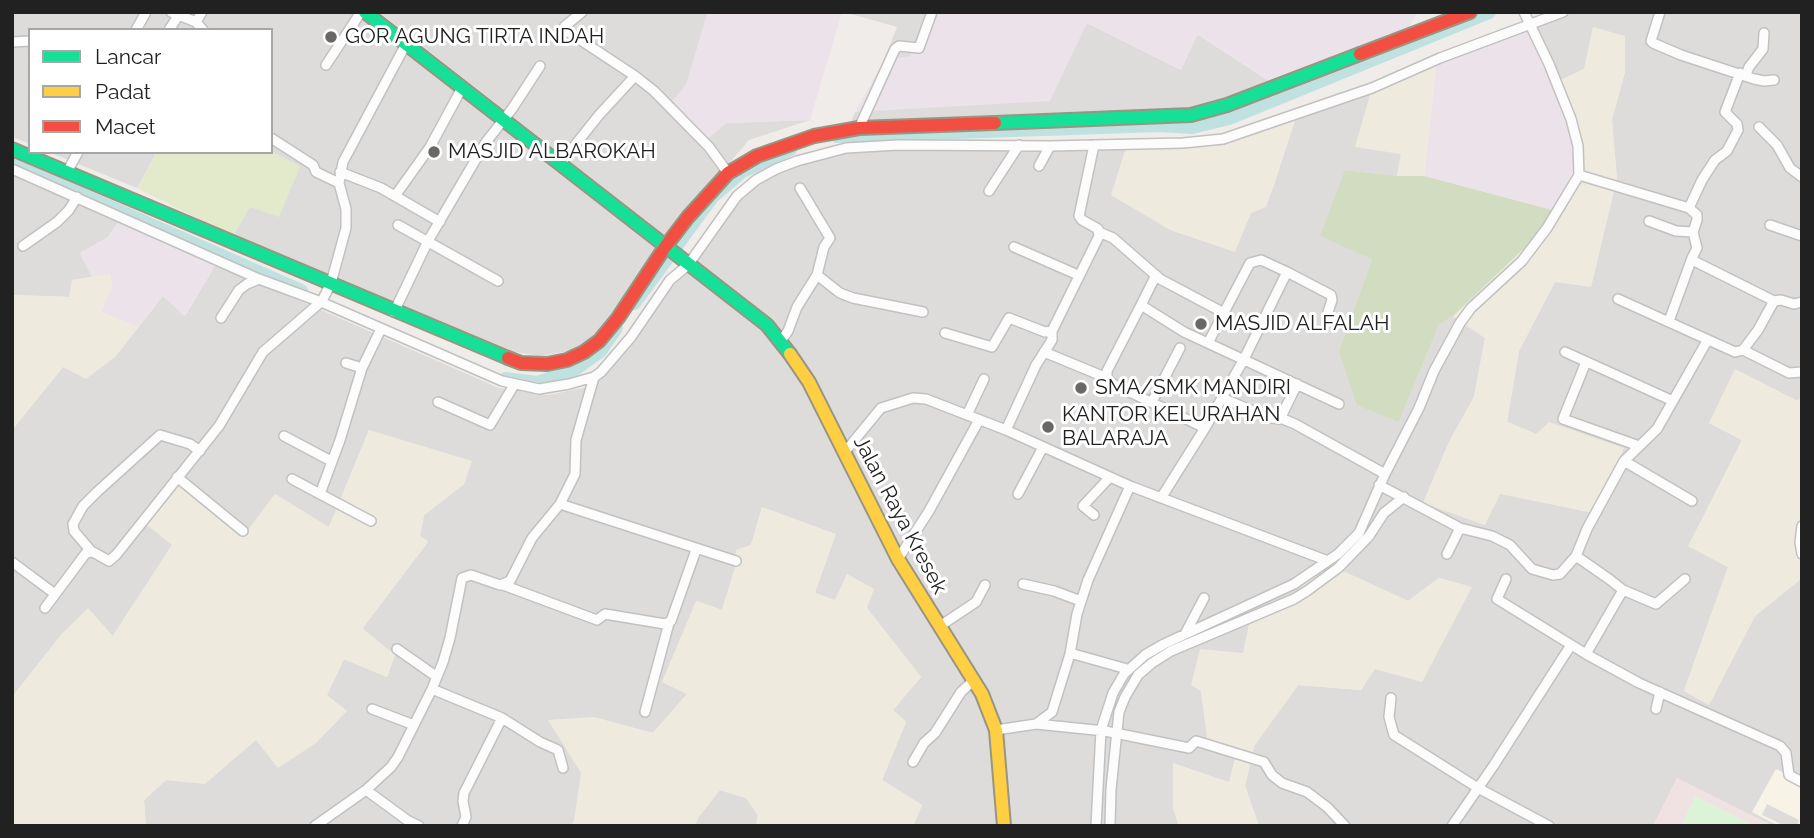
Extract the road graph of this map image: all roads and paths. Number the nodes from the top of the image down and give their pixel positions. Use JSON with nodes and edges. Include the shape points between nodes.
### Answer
{"nodes":[{"id":1,"x":146,"y":12,"type":"edge"},
{"id":2,"x":202,"y":12,"type":"edge"},
{"id":3,"x":363,"y":12,"type":"edge"},
{"id":4,"x":932,"y":12,"type":"edge"},
{"id":5,"x":1470,"y":12,"type":"edge"},
{"id":6,"x":1563,"y":12,"type":"edge"},
{"id":7,"x":1660,"y":12,"type":"edge"},
{"id":8,"x":174,"y":14,"type":"edge"},
{"id":9,"x":576,"y":14,"type":"edge"},
{"id":10,"x":1527,"y":18,"type":"edge"},
{"id":11,"x":195,"y":22,"type":"junction"},
{"id":12,"x":137,"y":28,"type":"edge"},
{"id":13,"x":202,"y":28,"type":"edge"},
{"id":14,"x":1764,"y":33,"type":"dead end"},
{"id":15,"x":406,"y":44,"type":"junction"},
{"id":16,"x":326,"y":65,"type":"dead end"},
{"id":17,"x":540,"y":66,"type":"dead end"},
{"id":18,"x":1743,"y":74,"type":"junction"},
{"id":19,"x":635,"y":76,"type":"junction"},
{"id":20,"x":1774,"y":80,"type":"dead end"},
{"id":21,"x":462,"y":88,"type":"junction"},
{"id":22,"x":503,"y":120,"type":"junction"},
{"id":23,"x":1759,"y":127,"type":"dead end"},
{"id":24,"x":859,"y":128,"type":"junction"},
{"id":25,"x":273,"y":139,"type":"edge"},
{"id":26,"x":1019,"y":145,"type":"junction"},
{"id":27,"x":1094,"y":145,"type":"junction"},
{"id":28,"x":1049,"y":146,"type":"junction"},
{"id":29,"x":12,"y":149,"type":"edge"},
{"id":30,"x":77,"y":154,"type":"edge"},
{"id":31,"x":561,"y":164,"type":"junction"},
{"id":32,"x":1039,"y":166,"type":"dead end"},
{"id":33,"x":12,"y":169,"type":"edge"},
{"id":34,"x":67,"y":172,"type":"junction"},
{"id":35,"x":340,"y":172,"type":"junction"},
{"id":36,"x":728,"y":173,"type":"junction"},
{"id":37,"x":1583,"y":177,"type":"junction"},
{"id":38,"x":1802,"y":177,"type":"edge"},
{"id":39,"x":339,"y":183,"type":"junction"},
{"id":40,"x":800,"y":188,"type":"dead end"},
{"id":41,"x":989,"y":191,"type":"dead end"},
{"id":42,"x":395,"y":196,"type":"junction"},
{"id":43,"x":77,"y":197,"type":"junction"},
{"id":44,"x":1689,"y":208,"type":"junction"},
{"id":45,"x":1648,"y":221,"type":"dead end"},
{"id":46,"x":440,"y":222,"type":"junction"},
{"id":47,"x":398,"y":225,"type":"dead end"},
{"id":48,"x":1770,"y":225,"type":"dead end"},
{"id":49,"x":1100,"y":232,"type":"junction"},
{"id":50,"x":1693,"y":232,"type":"junction"},
{"id":51,"x":1802,"y":236,"type":"edge"},
{"id":52,"x":428,"y":241,"type":"junction"},
{"id":53,"x":23,"y":246,"type":"dead end"},
{"id":54,"x":1014,"y":247,"type":"dead end"},
{"id":55,"x":666,"y":248,"type":"junction"},
{"id":56,"x":1692,"y":258,"type":"junction"},
{"id":57,"x":686,"y":263,"type":"junction"},
{"id":58,"x":1287,"y":272,"type":"junction"},
{"id":59,"x":817,"y":275,"type":"junction"},
{"id":60,"x":1078,"y":275,"type":"junction"},
{"id":61,"x":1156,"y":275,"type":"junction"},
{"id":62,"x":259,"y":279,"type":"junction"},
{"id":63,"x":498,"y":281,"type":"dead end"},
{"id":64,"x":330,"y":285,"type":"junction"},
{"id":65,"x":1618,"y":299,"type":"dead end"},
{"id":66,"x":321,"y":302,"type":"junction"},
{"id":67,"x":1774,"y":302,"type":"junction"},
{"id":68,"x":1802,"y":302,"type":"edge"},
{"id":69,"x":1142,"y":305,"type":"junction"},
{"id":70,"x":394,"y":312,"type":"junction"},
{"id":71,"x":923,"y":312,"type":"dead end"},
{"id":72,"x":1328,"y":312,"type":"dead end"},
{"id":73,"x":1224,"y":313,"type":"junction"},
{"id":74,"x":221,"y":318,"type":"dead end"},
{"id":75,"x":1669,"y":321,"type":"junction"},
{"id":76,"x":381,"y":329,"type":"junction"},
{"id":77,"x":1052,"y":331,"type":"junction"},
{"id":78,"x":945,"y":333,"type":"dead end"},
{"id":79,"x":781,"y":341,"type":"junction"},
{"id":80,"x":1707,"y":341,"type":"junction"},
{"id":81,"x":1208,"y":342,"type":"junction"},
{"id":82,"x":1180,"y":348,"type":"dead end"},
{"id":83,"x":1743,"y":350,"type":"junction"},
{"id":84,"x":1044,"y":352,"type":"junction"},
{"id":85,"x":1565,"y":352,"type":"dead end"},
{"id":86,"x":1244,"y":359,"type":"junction"},
{"id":87,"x":1586,"y":362,"type":"junction"},
{"id":88,"x":346,"y":363,"type":"dead end"},
{"id":89,"x":362,"y":368,"type":"junction"},
{"id":90,"x":1802,"y":372,"type":"edge"},
{"id":91,"x":594,"y":377,"type":"junction"},
{"id":92,"x":1107,"y":378,"type":"junction"},
{"id":93,"x":984,"y":379,"type":"dead end"},
{"id":94,"x":1297,"y":384,"type":"junction"},
{"id":95,"x":514,"y":385,"type":"junction"},
{"id":96,"x":1222,"y":397,"type":"junction"},
{"id":97,"x":1673,"y":401,"type":"junction"},
{"id":98,"x":438,"y":402,"type":"dead end"},
{"id":99,"x":1152,"y":402,"type":"junction"},
{"id":100,"x":1339,"y":404,"type":"dead end"},
{"id":101,"x":967,"y":415,"type":"junction"},
{"id":102,"x":1280,"y":419,"type":"junction"},
{"id":103,"x":979,"y":421,"type":"junction"},
{"id":104,"x":1205,"y":428,"type":"junction"},
{"id":105,"x":1006,"y":430,"type":"junction"},
{"id":106,"x":284,"y":436,"type":"dead end"},
{"id":107,"x":1639,"y":446,"type":"junction"},
{"id":108,"x":1043,"y":447,"type":"junction"},
{"id":109,"x":200,"y":451,"type":"junction"},
{"id":110,"x":844,"y":453,"type":"junction"},
{"id":111,"x":331,"y":461,"type":"junction"},
{"id":112,"x":1624,"y":461,"type":"junction"},
{"id":113,"x":1385,"y":474,"type":"junction"},
{"id":114,"x":177,"y":477,"type":"junction"},
{"id":115,"x":1110,"y":477,"type":"junction"},
{"id":116,"x":292,"y":479,"type":"dead end"},
{"id":117,"x":1130,"y":486,"type":"junction"},
{"id":118,"x":1383,"y":487,"type":"junction"},
{"id":119,"x":320,"y":494,"type":"junction"},
{"id":120,"x":1018,"y":494,"type":"dead end"},
{"id":121,"x":1403,"y":497,"type":"junction"},
{"id":122,"x":1161,"y":498,"type":"junction"},
{"id":123,"x":1692,"y":501,"type":"dead end"},
{"id":124,"x":560,"y":504,"type":"junction"},
{"id":125,"x":1094,"y":515,"type":"dead end"},
{"id":126,"x":371,"y":521,"type":"dead end"},
{"id":127,"x":1802,"y":526,"type":"edge"},
{"id":128,"x":1460,"y":528,"type":"junction"},
{"id":129,"x":243,"y":531,"type":"dead end"},
{"id":130,"x":696,"y":550,"type":"junction"},
{"id":131,"x":91,"y":551,"type":"junction"},
{"id":132,"x":1447,"y":554,"type":"dead end"},
{"id":133,"x":1802,"y":554,"type":"edge"},
{"id":134,"x":1576,"y":556,"type":"junction"},
{"id":135,"x":898,"y":559,"type":"junction"},
{"id":136,"x":736,"y":561,"type":"dead end"},
{"id":137,"x":1328,"y":561,"type":"junction"},
{"id":138,"x":12,"y":562,"type":"edge"},
{"id":139,"x":1506,"y":579,"type":"dead end"},
{"id":140,"x":1685,"y":579,"type":"dead end"},
{"id":141,"x":1023,"y":584,"type":"dead end"},
{"id":142,"x":503,"y":585,"type":"junction"},
{"id":143,"x":985,"y":585,"type":"dead end"},
{"id":144,"x":1623,"y":590,"type":"junction"},
{"id":145,"x":55,"y":594,"type":"junction"},
{"id":146,"x":1204,"y":598,"type":"dead end"},
{"id":147,"x":1081,"y":601,"type":"junction"},
{"id":148,"x":45,"y":608,"type":"dead end"},
{"id":149,"x":669,"y":623,"type":"junction"},
{"id":150,"x":940,"y":626,"type":"junction"},
{"id":151,"x":1185,"y":634,"type":"junction"},
{"id":152,"x":1571,"y":645,"type":"junction"},
{"id":153,"x":1167,"y":648,"type":"junction"},
{"id":154,"x":397,"y":649,"type":"dead end"},
{"id":155,"x":1070,"y":653,"type":"junction"},
{"id":156,"x":1586,"y":654,"type":"junction"},
{"id":157,"x":1132,"y":671,"type":"junction"},
{"id":158,"x":437,"y":677,"type":"junction"},
{"id":159,"x":974,"y":680,"type":"junction"},
{"id":160,"x":432,"y":689,"type":"junction"},
{"id":161,"x":1660,"y":692,"type":"junction"},
{"id":162,"x":1119,"y":695,"type":"junction"},
{"id":163,"x":1391,"y":698,"type":"dead end"},
{"id":164,"x":372,"y":709,"type":"dead end"},
{"id":165,"x":1656,"y":709,"type":"dead end"},
{"id":166,"x":645,"y":712,"type":"dead end"},
{"id":167,"x":502,"y":718,"type":"junction"},
{"id":168,"x":1035,"y":724,"type":"junction"},
{"id":169,"x":414,"y":725,"type":"junction"},
{"id":170,"x":996,"y":730,"type":"junction"},
{"id":171,"x":1109,"y":732,"type":"junction"},
{"id":172,"x":913,"y":762,"type":"dead end"},
{"id":173,"x":563,"y":768,"type":"dead end"},
{"id":174,"x":1802,"y":782,"type":"edge"},
{"id":175,"x":1104,"y":788,"type":"junction"},
{"id":176,"x":1478,"y":788,"type":"junction"},
{"id":177,"x":366,"y":790,"type":"junction"},
{"id":178,"x":1103,"y":811,"type":"junction"},
{"id":179,"x":1533,"y":822,"type":"edge"},
{"id":180,"x":314,"y":826,"type":"edge"},
{"id":181,"x":419,"y":826,"type":"edge"},
{"id":182,"x":462,"y":826,"type":"edge"},
{"id":183,"x":1004,"y":826,"type":"edge"},
{"id":184,"x":1096,"y":826,"type":"edge"},
{"id":185,"x":1110,"y":826,"type":"edge"},
{"id":186,"x":1345,"y":826,"type":"edge"},
{"id":187,"x":1452,"y":826,"type":"edge"},
{"id":188,"x":1549,"y":826,"type":"edge"}],
"edges":[{"from":1,"to":12,"type":"street"},
{"from":2,"to":11,"type":"street"},
{"from":3,"to":15,"type":"street","name":"Jalan Raya Kresek"},
{"from":3,"to":16,"type":"street"},
{"from":4,"to":24,"type":"street","via":[[919,48],[895,49]]},
{"from":5,"to":24,"type":"street","via":[[1191,115]]},
{"from":6,"to":10,"type":"street"},
{"from":7,"to":18,"type":"street","via":[[1653,43]]},
{"from":8,"to":11,"type":"street"},
{"from":9,"to":19,"type":"street","via":[[565,26],[567,31]]},
{"from":10,"to":27,"type":"street","via":[[1508,31],[1372,88],[1223,139]]},
{"from":10,"to":37,"type":"street","via":[[1571,119]]},
{"from":11,"to":13,"type":"street"},
{"from":14,"to":18,"type":"street","via":[[1763,50]]},
{"from":15,"to":21,"type":"street","name":"Jalan Raya Kresek"},
{"from":15,"to":35,"type":"street"},
{"from":17,"to":22,"type":"street"},
{"from":18,"to":20,"type":"street","via":[[1764,82]]},
{"from":18,"to":44,"type":"street","via":[[1726,113],[1738,130],[1702,180]]},
{"from":19,"to":31,"type":"street"},
{"from":19,"to":36,"type":"street","via":[[709,148]]},
{"from":21,"to":22,"type":"street","name":"Jalan Raya Kresek"},
{"from":21,"to":42,"type":"street","via":[[430,147]]},
{"from":22,"to":31,"type":"street","name":"Jalan Raya Kresek"},
{"from":22,"to":46,"type":"street"},
{"from":23,"to":38,"type":"street"},
{"from":24,"to":36,"type":"street","via":[[803,138]]},
{"from":25,"to":39,"type":"street","via":[[313,165],[316,172]]},
{"from":26,"to":28,"type":"street"},
{"from":26,"to":41,"type":"street"},
{"from":26,"to":57,"type":"street","via":[[846,148],[797,161],[756,180],[737,196]]},
{"from":27,"to":28,"type":"street"},
{"from":27,"to":49,"type":"street","via":[[1079,216]]},
{"from":28,"to":32,"type":"street"},
{"from":29,"to":34,"type":"street"},
{"from":30,"to":34,"type":"street"},
{"from":31,"to":55,"type":"street","name":"Jalan Raya Kresek"},
{"from":33,"to":43,"type":"street"},
{"from":34,"to":64,"type":"street"},
{"from":35,"to":39,"type":"street"},
{"from":35,"to":42,"type":"street"},
{"from":36,"to":55,"type":"street"},
{"from":37,"to":44,"type":"street"},
{"from":37,"to":113,"type":"street","via":[[1522,261],[1471,307],[1460,323]]},
{"from":39,"to":64,"type":"street","via":[[347,219]]},
{"from":40,"to":59,"type":"street","via":[[829,241]]},
{"from":42,"to":46,"type":"street"},
{"from":43,"to":53,"type":"street","via":[[57,222]]},
{"from":43,"to":62,"type":"street"},
{"from":44,"to":50,"type":"street","via":[[1697,215]]},
{"from":45,"to":50,"type":"street"},
{"from":46,"to":52,"type":"street"},
{"from":47,"to":52,"type":"street"},
{"from":48,"to":51,"type":"street"},
{"from":49,"to":60,"type":"street"},
{"from":49,"to":61,"type":"street"},
{"from":50,"to":56,"type":"street","via":[[1697,248]]},
{"from":52,"to":63,"type":"street"},
{"from":52,"to":70,"type":"street"},
{"from":54,"to":60,"type":"street"},
{"from":55,"to":57,"type":"street","name":"Jalan Raya Kresek"},
{"from":55,"to":70,"type":"street","via":[[599,341],[567,360],[521,363]]},
{"from":56,"to":67,"type":"street"},
{"from":56,"to":75,"type":"street"},
{"from":57,"to":79,"type":"street","name":"Jalan Raya Kresek","via":[[751,311]]},
{"from":57,"to":91,"type":"street","via":[[625,345]]},
{"from":58,"to":72,"type":"street","via":[[1331,295]]},
{"from":58,"to":73,"type":"street","via":[[1261,260],[1252,261]]},
{"from":58,"to":86,"type":"street"},
{"from":59,"to":71,"type":"street","via":[[845,296]]},
{"from":59,"to":79,"type":"street"},
{"from":60,"to":77,"type":"street"},
{"from":61,"to":69,"type":"street"},
{"from":61,"to":73,"type":"street"},
{"from":62,"to":66,"type":"street"},
{"from":62,"to":74,"type":"street","via":[[239,290]]},
{"from":64,"to":66,"type":"street"},
{"from":64,"to":70,"type":"street"},
{"from":65,"to":75,"type":"street"},
{"from":66,"to":76,"type":"street"},
{"from":66,"to":109,"type":"street","via":[[263,352],[233,406]]},
{"from":67,"to":68,"type":"street"},
{"from":67,"to":83,"type":"street"},
{"from":69,"to":81,"type":"street"},
{"from":69,"to":92,"type":"street"},
{"from":73,"to":81,"type":"street"},
{"from":75,"to":80,"type":"street"},
{"from":76,"to":89,"type":"street"},
{"from":76,"to":95,"type":"street"},
{"from":77,"to":78,"type":"street","via":[[1008,318],[992,347]]},
{"from":77,"to":84,"type":"street"},
{"from":79,"to":110,"type":"street","name":"Jalan Raya Kresek","via":[[809,383]]},
{"from":80,"to":83,"type":"street","via":[[1727,351]]},
{"from":80,"to":97,"type":"street"},
{"from":81,"to":86,"type":"street"},
{"from":82,"to":99,"type":"street"},
{"from":83,"to":90,"type":"street","via":[[1789,373]]},
{"from":84,"to":92,"type":"street"},
{"from":84,"to":105,"type":"street"},
{"from":85,"to":87,"type":"street"},
{"from":86,"to":94,"type":"street"},
{"from":86,"to":96,"type":"street"},
{"from":87,"to":97,"type":"street"},
{"from":87,"to":107,"type":"street","via":[[1563,419]]},
{"from":88,"to":89,"type":"street"},
{"from":89,"to":111,"type":"street"},
{"from":91,"to":95,"type":"street","via":[[539,389]]},
{"from":91,"to":124,"type":"street","via":[[576,440],[575,474]]},
{"from":92,"to":99,"type":"street"},
{"from":93,"to":101,"type":"street"},
{"from":94,"to":100,"type":"street"},
{"from":94,"to":102,"type":"street"},
{"from":95,"to":98,"type":"street","via":[[490,425]]},
{"from":96,"to":102,"type":"street"},
{"from":96,"to":104,"type":"street"},
{"from":97,"to":107,"type":"street","via":[[1657,429]]},
{"from":99,"to":104,"type":"street"},
{"from":101,"to":103,"type":"street"},
{"from":101,"to":110,"type":"street","via":[[926,399],[892,403],[881,408]]},
{"from":102,"to":113,"type":"street"},
{"from":103,"to":105,"type":"street"},
{"from":103,"to":135,"type":"street"},
{"from":104,"to":122,"type":"street"},
{"from":105,"to":108,"type":"street"},
{"from":106,"to":111,"type":"street"},
{"from":107,"to":112,"type":"street"},
{"from":108,"to":115,"type":"street"},
{"from":108,"to":120,"type":"street"},
{"from":109,"to":114,"type":"street"},
{"from":109,"to":131,"type":"street","via":[[160,435],[97,492],[73,524]]},
{"from":110,"to":135,"type":"street","name":"Jalan Raya Kresek"},
{"from":111,"to":119,"type":"street"},
{"from":112,"to":123,"type":"street"},
{"from":112,"to":134,"type":"street"},
{"from":113,"to":118,"type":"street"},
{"from":114,"to":129,"type":"street"},
{"from":114,"to":131,"type":"street","via":[[111,560]]},
{"from":115,"to":117,"type":"street"},
{"from":115,"to":125,"type":"street","via":[[1083,506]]},
{"from":116,"to":119,"type":"street"},
{"from":117,"to":122,"type":"street"},
{"from":117,"to":147,"type":"street"},
{"from":118,"to":121,"type":"street"},
{"from":118,"to":137,"type":"street","via":[[1359,533]]},
{"from":119,"to":126,"type":"street"},
{"from":121,"to":128,"type":"street"},
{"from":121,"to":153,"type":"street","via":[[1338,568],[1307,591]]},
{"from":122,"to":137,"type":"street"},
{"from":124,"to":130,"type":"street"},
{"from":124,"to":142,"type":"street"},
{"from":127,"to":133,"type":"street"},
{"from":128,"to":132,"type":"street"},
{"from":128,"to":134,"type":"street","via":[[1510,545],[1532,569],[1553,575],[1566,570]]},
{"from":130,"to":136,"type":"street"},
{"from":130,"to":149,"type":"street"},
{"from":131,"to":145,"type":"street"},
{"from":134,"to":144,"type":"street"},
{"from":135,"to":150,"type":"street","name":"Jalan Raya Kresek"},
{"from":137,"to":151,"type":"street","via":[[1294,584]]},
{"from":138,"to":145,"type":"street"},
{"from":139,"to":152,"type":"street","via":[[1497,599]]},
{"from":140,"to":144,"type":"street","via":[[1656,604]]},
{"from":141,"to":147,"type":"street"},
{"from":142,"to":149,"type":"street","via":[[597,620],[605,614]]},
{"from":142,"to":158,"type":"street","via":[[471,575],[462,578]]},
{"from":143,"to":150,"type":"street","via":[[976,602]]},
{"from":144,"to":156,"type":"street"},
{"from":145,"to":148,"type":"street"},
{"from":146,"to":151,"type":"street"},
{"from":147,"to":155,"type":"street"},
{"from":149,"to":166,"type":"street"},
{"from":150,"to":159,"type":"street","name":"Jalan Raya Kresek"},
{"from":151,"to":153,"type":"street"},
{"from":152,"to":156,"type":"street"},
{"from":152,"to":176,"type":"street"},
{"from":153,"to":157,"type":"street"},
{"from":154,"to":158,"type":"street"},
{"from":155,"to":157,"type":"street"},
{"from":155,"to":168,"type":"street","via":[[1052,712]]},
{"from":156,"to":161,"type":"street"},
{"from":157,"to":162,"type":"street"},
{"from":158,"to":160,"type":"street"},
{"from":159,"to":170,"type":"street","name":"Jalan Raya Kresek"},
{"from":159,"to":172,"type":"street"},
{"from":160,"to":167,"type":"street"},
{"from":160,"to":169,"type":"street"},
{"from":161,"to":165,"type":"street"},
{"from":161,"to":174,"type":"street","via":[[1780,746],[1786,753],[1789,775]]},
{"from":162,"to":171,"type":"street"},
{"from":162,"to":171,"type":"street"},
{"from":163,"to":176,"type":"street","via":[[1389,717],[1394,735]]},
{"from":164,"to":169,"type":"street"},
{"from":167,"to":173,"type":"street","via":[[558,750]]},
{"from":167,"to":182,"type":"street","via":[[464,793]]},
{"from":168,"to":170,"type":"street"},
{"from":168,"to":171,"type":"street"},
{"from":169,"to":177,"type":"street","via":[[391,767]]},
{"from":170,"to":183,"type":"street","name":"Jalan Raya Kresek"},
{"from":171,"to":175,"type":"street"},
{"from":171,"to":175,"type":"street"},
{"from":171,"to":186,"type":"street","via":[[1189,748],[1196,741],[1260,760],[1282,783],[1307,792]]},
{"from":175,"to":178,"type":"street"},
{"from":175,"to":178,"type":"street"},
{"from":176,"to":179,"type":"street"},
{"from":176,"to":187,"type":"street"},
{"from":177,"to":180,"type":"street"},
{"from":177,"to":181,"type":"street"},
{"from":178,"to":184,"type":"street"},
{"from":178,"to":185,"type":"street"},
{"from":179,"to":188,"type":"street"}]}
